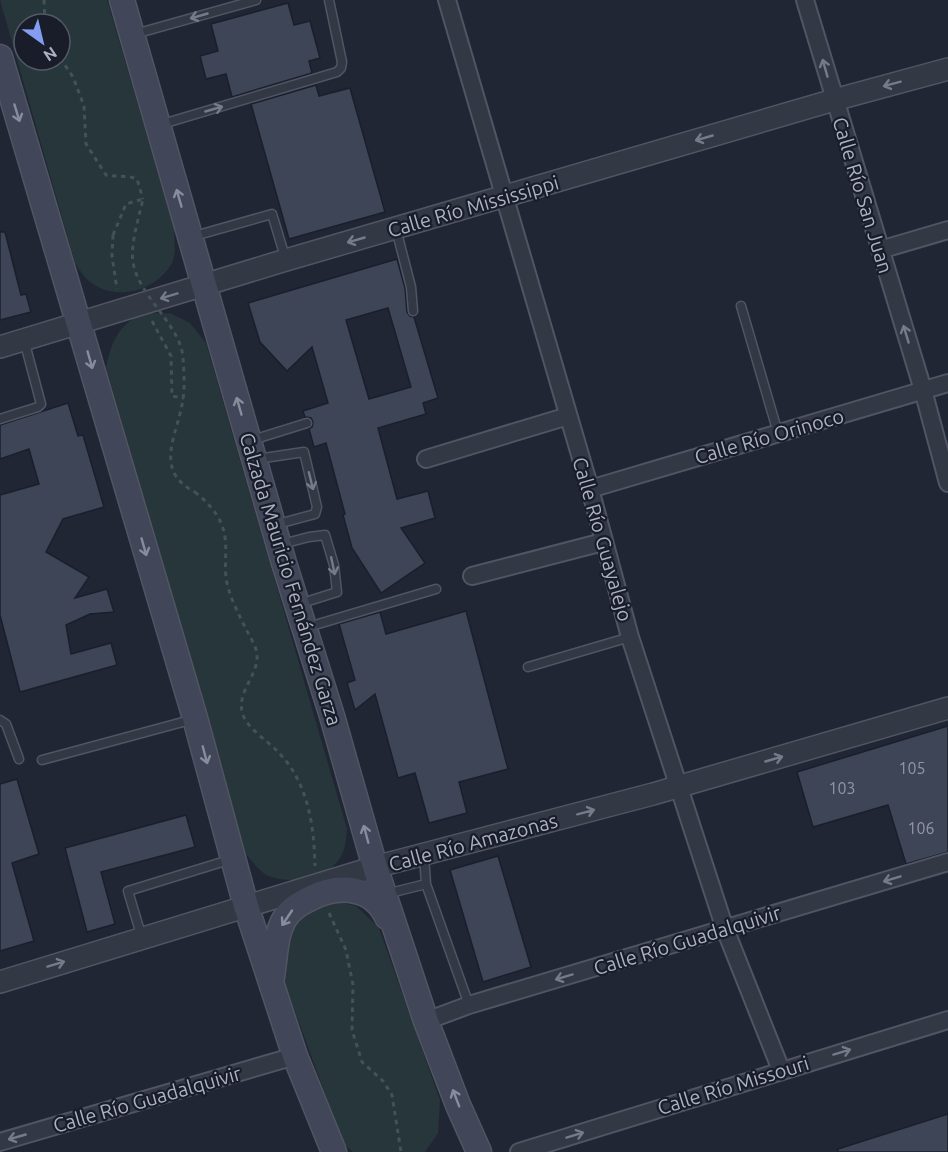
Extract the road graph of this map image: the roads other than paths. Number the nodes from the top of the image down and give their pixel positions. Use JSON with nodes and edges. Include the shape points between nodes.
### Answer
{"nodes":[{"id":1,"x":122,"y":0,"type":"edge"},
{"id":2,"x":256,"y":0,"type":"edge"},
{"id":3,"x":329,"y":0,"type":"edge"},
{"id":4,"x":447,"y":0,"type":"edge"},
{"id":5,"x":805,"y":0,"type":"edge"},
{"id":6,"x":132,"y":35,"type":"junction"},
{"id":7,"x":0,"y":57,"type":"edge"},
{"id":8,"x":948,"y":69,"type":"edge"},
{"id":9,"x":834,"y":100,"type":"junction"},
{"id":10,"x":158,"y":125,"type":"junction"},
{"id":11,"x":503,"y":197,"type":"junction"},
{"id":12,"x":396,"y":228,"type":"junction"},
{"id":13,"x":948,"y":230,"type":"edge"},
{"id":14,"x":190,"y":237,"type":"junction"},
{"id":15,"x":880,"y":250,"type":"junction"},
{"id":16,"x":286,"y":260,"type":"junction"},
{"id":17,"x":204,"y":285,"type":"junction"},
{"id":18,"x":741,"y":306,"type":"dead end"},
{"id":19,"x":412,"y":311,"type":"dead end"},
{"id":20,"x":78,"y":322,"type":"junction"},
{"id":21,"x":24,"y":340,"type":"junction"},
{"id":22,"x":0,"y":347,"type":"edge"},
{"id":23,"x":948,"y":383,"type":"edge"},
{"id":24,"x":923,"y":390,"type":"junction"},
{"id":25,"x":568,"y":416,"type":"junction"},
{"id":26,"x":0,"y":419,"type":"edge"},
{"id":27,"x":307,"y":423,"type":"dead end"},
{"id":28,"x":778,"y":433,"type":"junction"},
{"id":29,"x":251,"y":450,"type":"junction"},
{"id":30,"x":426,"y":459,"type":"dead end"},
{"id":31,"x":948,"y":483,"type":"edge"},
{"id":32,"x":590,"y":489,"type":"junction"},
{"id":33,"x":276,"y":535,"type":"junction"},
{"id":34,"x":603,"y":542,"type":"junction"},
{"id":35,"x":472,"y":576,"type":"dead end"},
{"id":36,"x":436,"y":589,"type":"dead end"},
{"id":37,"x":297,"y":604,"type":"junction"},
{"id":38,"x":304,"y":628,"type":"junction"},
{"id":39,"x":630,"y":637,"type":"junction"},
{"id":40,"x":528,"y":667,"type":"dead end"},
{"id":41,"x":948,"y":708,"type":"edge"},
{"id":42,"x":195,"y":718,"type":"junction"},
{"id":43,"x":0,"y":720,"type":"edge"},
{"id":44,"x":19,"y":759,"type":"dead end"},
{"id":45,"x":42,"y":760,"type":"dead end"},
{"id":46,"x":678,"y":787,"type":"junction"},
{"id":47,"x":423,"y":855,"type":"junction"},
{"id":48,"x":233,"y":859,"type":"junction"},
{"id":49,"x":948,"y":862,"type":"edge"},
{"id":50,"x":375,"y":867,"type":"junction"},
{"id":51,"x":426,"y":884,"type":"junction"},
{"id":52,"x":321,"y":887,"type":"junction"},
{"id":53,"x":384,"y":894,"type":"junction"},
{"id":54,"x":246,"y":906,"type":"junction"},
{"id":55,"x":725,"y":929,"type":"junction"},
{"id":56,"x":396,"y":935,"type":"junction"},
{"id":57,"x":142,"y":938,"type":"junction"},
{"id":58,"x":271,"y":981,"type":"junction"},
{"id":59,"x":0,"y":982,"type":"edge"},
{"id":60,"x":469,"y":1005,"type":"junction"},
{"id":61,"x":426,"y":1020,"type":"junction"},
{"id":62,"x":948,"y":1020,"type":"edge"},
{"id":63,"x":295,"y":1056,"type":"junction"},
{"id":64,"x":782,"y":1070,"type":"junction"},
{"id":65,"x":0,"y":1142,"type":"edge"},
{"id":66,"x":334,"y":1152,"type":"edge"},
{"id":67,"x":479,"y":1152,"type":"edge"},
{"id":68,"x":519,"y":1152,"type":"edge"}],
"edges":[{"from":1,"to":6,"type":"main road","name":"Calzada Mauricio Fernández Garza"},
{"from":2,"to":6,"type":"lane","one_way":true},
{"from":10,"to":3,"type":"lane","one_way":true,"via":[[337,72],[342,62]]},
{"from":4,"to":11,"type":"street","name":"Calle Río Guayalejo"},
{"from":9,"to":5,"type":"street","name":"Calle Río San Juan","one_way":true},
{"from":6,"to":10,"type":"main road","name":"Calzada Mauricio Fernández Garza"},
{"from":7,"to":20,"type":"main road","one_way":true},
{"from":8,"to":9,"type":"street","name":"Calle Río Mississippi","one_way":true},
{"from":9,"to":11,"type":"street","name":"Calle Río Mississippi","one_way":true},
{"from":9,"to":15,"type":"street","name":"Calle Río San Juan"},
{"from":14,"to":10,"type":"main road","name":"Calzada Mauricio Fernández Garza","one_way":true},
{"from":11,"to":12,"type":"street","name":"Calle Río Mississippi"},
{"from":11,"to":25,"type":"street","name":"Calle Río Guayalejo"},
{"from":12,"to":16,"type":"street","name":"Calle Río Mississippi","one_way":true},
{"from":12,"to":19,"type":"lane","via":[[411,287]]},
{"from":13,"to":15,"type":"street"},
{"from":14,"to":16,"type":"lane","via":[[272,214]]},
{"from":14,"to":17,"type":"main road","name":"Calzada Mauricio Fernández Garza"},
{"from":24,"to":15,"type":"street","name":"Calle Río San Juan","one_way":true},
{"from":16,"to":17,"type":"street","name":"Calle Río Mississippi"},
{"from":17,"to":20,"type":"street","name":"Calle Río Mississippi","one_way":true},
{"from":29,"to":17,"type":"main road","name":"Calzada Mauricio Fernández Garza","one_way":true},
{"from":18,"to":28,"type":"lane"},
{"from":20,"to":21,"type":"street","name":"Calle Río Mississippi"},
{"from":20,"to":42,"type":"main road","one_way":true},
{"from":21,"to":22,"type":"street","name":"Calle Río Mississippi"},
{"from":21,"to":26,"type":"lane","via":[[40,404],[38,408]]},
{"from":23,"to":24,"type":"street","name":"Calle Río Orinoco"},
{"from":24,"to":28,"type":"street","name":"Calle Río Orinoco"},
{"from":24,"to":31,"type":"street","name":"Calle Río San Juan"},
{"from":25,"to":30,"type":"street"},
{"from":25,"to":32,"type":"street","name":"Calle Río Guayalejo"},
{"from":27,"to":29,"type":"lane"},
{"from":28,"to":32,"type":"street","name":"Calle Río Orinoco"},
{"from":29,"to":33,"type":"main road","name":"Calzada Mauricio Fernández Garza"},
{"from":29,"to":33,"type":"lane","one_way":true,"via":[[304,452],[317,507],[315,514]]},
{"from":32,"to":34,"type":"street","name":"Calle Río Guayalejo"},
{"from":33,"to":37,"type":"main road","name":"Calzada Mauricio Fernández Garza"},
{"from":33,"to":37,"type":"lane","one_way":true,"via":[[325,535],[337,592]]},
{"from":34,"to":35,"type":"street"},
{"from":34,"to":39,"type":"street","name":"Calle Río Guayalejo"},
{"from":36,"to":38,"type":"lane"},
{"from":37,"to":38,"type":"main road","name":"Calzada Mauricio Fernández Garza"},
{"from":50,"to":38,"type":"main road","name":"Calzada Mauricio Fernández Garza","one_way":true},
{"from":39,"to":40,"type":"lane"},
{"from":39,"to":46,"type":"street","name":"Calle Río Guayalejo"},
{"from":46,"to":41,"type":"street","name":"Calle Río Amazonas","one_way":true},
{"from":42,"to":45,"type":"lane"},
{"from":42,"to":48,"type":"main road","one_way":true},
{"from":43,"to":44,"type":"lane","via":[[6,724]]},
{"from":47,"to":46,"type":"street","name":"Calle Río Amazonas","one_way":true},
{"from":46,"to":55,"type":"street","name":"Calle Río Guayalejo"},
{"from":47,"to":50,"type":"street","name":"Calle Río Amazonas"},
{"from":47,"to":51,"type":"lane"},
{"from":48,"to":54,"type":"main road"},
{"from":48,"to":57,"type":"lane","via":[[128,891]]},
{"from":49,"to":55,"type":"street","name":"Calle Río Guadalquivir","one_way":true},
{"from":50,"to":52,"type":"street","name":"Calle Río Amazonas"},
{"from":50,"to":53,"type":"main road","name":"Calzada Mauricio Fernández Garza"},
{"from":51,"to":53,"type":"lane"},
{"from":51,"to":60,"type":"lane"},
{"from":52,"to":54,"type":"street","name":"Calle Río Amazonas"},
{"from":52,"to":56,"type":"main road","via":[[371,896],[383,907]]},
{"from":52,"to":58,"type":"main road","one_way":true,"via":[[286,917]]},
{"from":53,"to":56,"type":"main road","name":"Calzada Mauricio Fernández Garza"},
{"from":54,"to":57,"type":"street","name":"Calle Río Amazonas"},
{"from":54,"to":58,"type":"main road"},
{"from":55,"to":60,"type":"street","name":"Calle Río Guadalquivir","one_way":true},
{"from":55,"to":64,"type":"street","name":"Calle Río Guayalejo"},
{"from":56,"to":61,"type":"main road","name":"Calzada Mauricio Fernández Garza"},
{"from":59,"to":57,"type":"street","name":"Calle Río Amazonas","one_way":true},
{"from":58,"to":63,"type":"main road"},
{"from":60,"to":61,"type":"street","name":"Calle Río Guadalquivir"},
{"from":67,"to":61,"type":"main road","name":"Calzada Mauricio Fernández Garza","one_way":true},
{"from":64,"to":62,"type":"street","name":"Calle Río Missouri","one_way":true},
{"from":63,"to":65,"type":"street","name":"Calle Río Guadalquivir","one_way":true},
{"from":63,"to":66,"type":"main road"},
{"from":68,"to":64,"type":"street","name":"Calle Río Missouri","one_way":true}]}
